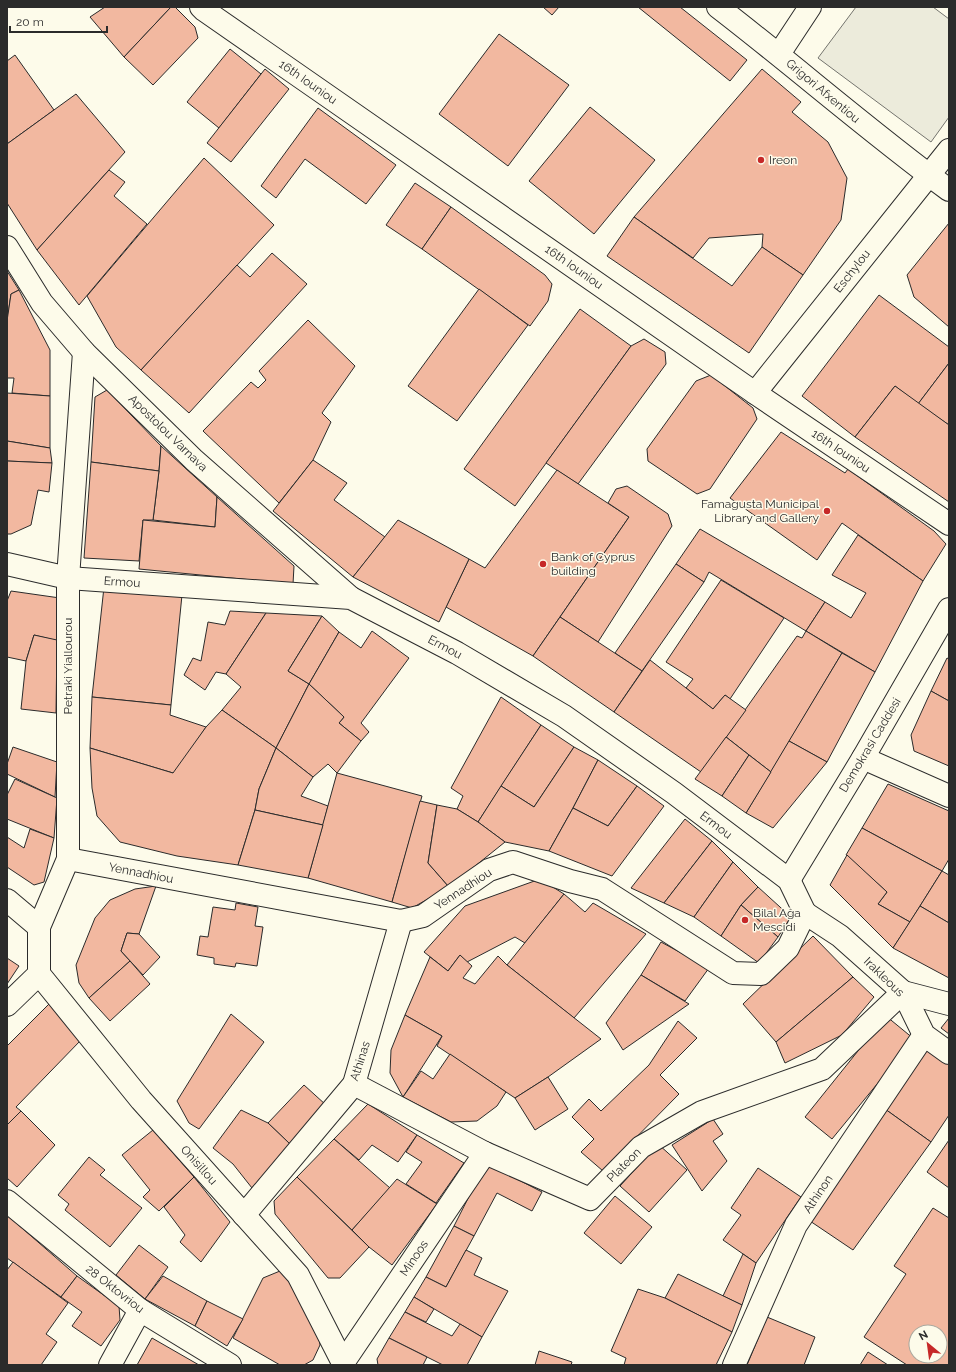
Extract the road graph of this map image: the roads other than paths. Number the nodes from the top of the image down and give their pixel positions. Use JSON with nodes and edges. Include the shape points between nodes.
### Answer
{"nodes":[{"id":1,"x":201,"y":7,"type":"edge"},
{"id":2,"x":718,"y":7,"type":"edge"},
{"id":3,"x":810,"y":7,"type":"edge"},
{"id":4,"x":779,"y":54,"type":"junction"},
{"id":5,"x":949,"y":150,"type":"edge"},
{"id":6,"x":928,"y":175,"type":"junction"},
{"id":7,"x":949,"y":190,"type":"edge"},
{"id":8,"x":7,"y":247,"type":"edge"},
{"id":9,"x":84,"y":352,"type":"junction"},
{"id":10,"x":755,"y":393,"type":"junction"},
{"id":11,"x":949,"y":524,"type":"edge"},
{"id":12,"x":7,"y":564,"type":"edge"},
{"id":13,"x":68,"y":578,"type":"junction"},
{"id":14,"x":351,"y":598,"type":"junction"},
{"id":15,"x":949,"y":609,"type":"edge"},
{"id":16,"x":863,"y":758,"type":"junction"},
{"id":17,"x":949,"y":796,"type":"edge"},
{"id":18,"x":68,"y":859,"type":"junction"},
{"id":19,"x":789,"y":880,"type":"junction"},
{"id":20,"x":7,"y":900,"type":"edge"},
{"id":21,"x":805,"y":913,"type":"junction"},
{"id":22,"x":401,"y":921,"type":"junction"},
{"id":23,"x":39,"y":927,"type":"junction"},
{"id":24,"x":39,"y":974,"type":"junction"},
{"id":25,"x":903,"y":992,"type":"junction"},
{"id":26,"x":949,"y":1004,"type":"edge"},
{"id":27,"x":7,"y":1005,"type":"edge"},
{"id":28,"x":924,"y":1035,"type":"junction"},
{"id":29,"x":949,"y":1052,"type":"edge"},
{"id":30,"x":354,"y":1084,"type":"junction"},
{"id":31,"x":486,"y":1153,"type":"junction"},
{"id":32,"x":7,"y":1201,"type":"edge"},
{"id":33,"x":244,"y":1215,"type":"junction"},
{"id":34,"x":140,"y":1310,"type":"junction"},
{"id":35,"x":343,"y":1364,"type":"edge"},
{"id":36,"x":110,"y":1365,"type":"edge"},
{"id":37,"x":230,"y":1365,"type":"edge"},
{"id":38,"x":734,"y":1365,"type":"edge"}],
"edges":[{"from":1,"to":10,"type":"street","name":"16th Iouniou"},
{"from":2,"to":4,"type":"street","name":"Grigori Afxentiou"},
{"from":3,"to":4,"type":"street"},
{"from":4,"to":6,"type":"street","name":"Grigori Afxentiou"},
{"from":5,"to":6,"type":"street","name":"Eschylou"},
{"from":6,"to":7,"type":"street","name":"Grigori Afxentiou"},
{"from":6,"to":10,"type":"street","name":"Eschylou"},
{"from":8,"to":9,"type":"street","name":"Apostolou Varnava","via":[[42,303]]},
{"from":9,"to":13,"type":"street","name":"Petraki Yiallourou"},
{"from":9,"to":14,"type":"street","name":"Apostolou Varnava","via":[[194,460]]},
{"from":10,"to":11,"type":"street","name":"16th Iouniou"},
{"from":12,"to":13,"type":"street","name":"Ermou"},
{"from":13,"to":14,"type":"street","name":"Ermou"},
{"from":13,"to":18,"type":"street","name":"Petraki Yiallourou"},
{"from":14,"to":19,"type":"street","name":"Ermou","via":[[457,653],[564,716],[674,793]]},
{"from":15,"to":16,"type":"street","name":"Demokrasi Caddesi"},
{"from":16,"to":17,"type":"street"},
{"from":16,"to":19,"type":"street","name":"Demokrasi Caddesi"},
{"from":18,"to":22,"type":"street","name":"Yennadhiou"},
{"from":18,"to":23,"type":"street","name":"Petraki Yiallourou"},
{"from":19,"to":21,"type":"street","name":"Ermou"},
{"from":20,"to":23,"type":"street"},
{"from":21,"to":22,"type":"street","name":"Yennadhiou","via":[[788,948],[761,974],[733,974],[602,889],[513,862],[489,870],[423,916]]},
{"from":21,"to":25,"type":"street","name":"Irakleous","via":[[840,936]]},
{"from":22,"to":30,"type":"street","name":"Athinas"},
{"from":23,"to":24,"type":"street","name":"Petraki Yiallourou"},
{"from":24,"to":27,"type":"street"},
{"from":24,"to":33,"type":"street","name":"Onisillou","via":[[141,1100]]},
{"from":25,"to":26,"type":"street"},
{"from":25,"to":28,"type":"street","name":"Irakleous"},
{"from":25,"to":31,"type":"street","name":"Plateon","via":[[822,1069],[702,1112],[641,1147],[590,1199]]},
{"from":28,"to":29,"type":"street","name":"Irakleous"},
{"from":28,"to":38,"type":"street","name":"Athinon","via":[[796,1226]]},
{"from":30,"to":31,"type":"street","name":"Plateon"},
{"from":30,"to":33,"type":"street","name":"Athinas"},
{"from":31,"to":35,"type":"street","name":"Minoos"},
{"from":32,"to":34,"type":"street","name":"28 Oktovriou"},
{"from":33,"to":35,"type":"street","name":"Onisillou","via":[[298,1275]]},
{"from":34,"to":36,"type":"street"},
{"from":34,"to":37,"type":"street","name":"28 Oktovriou"}]}
